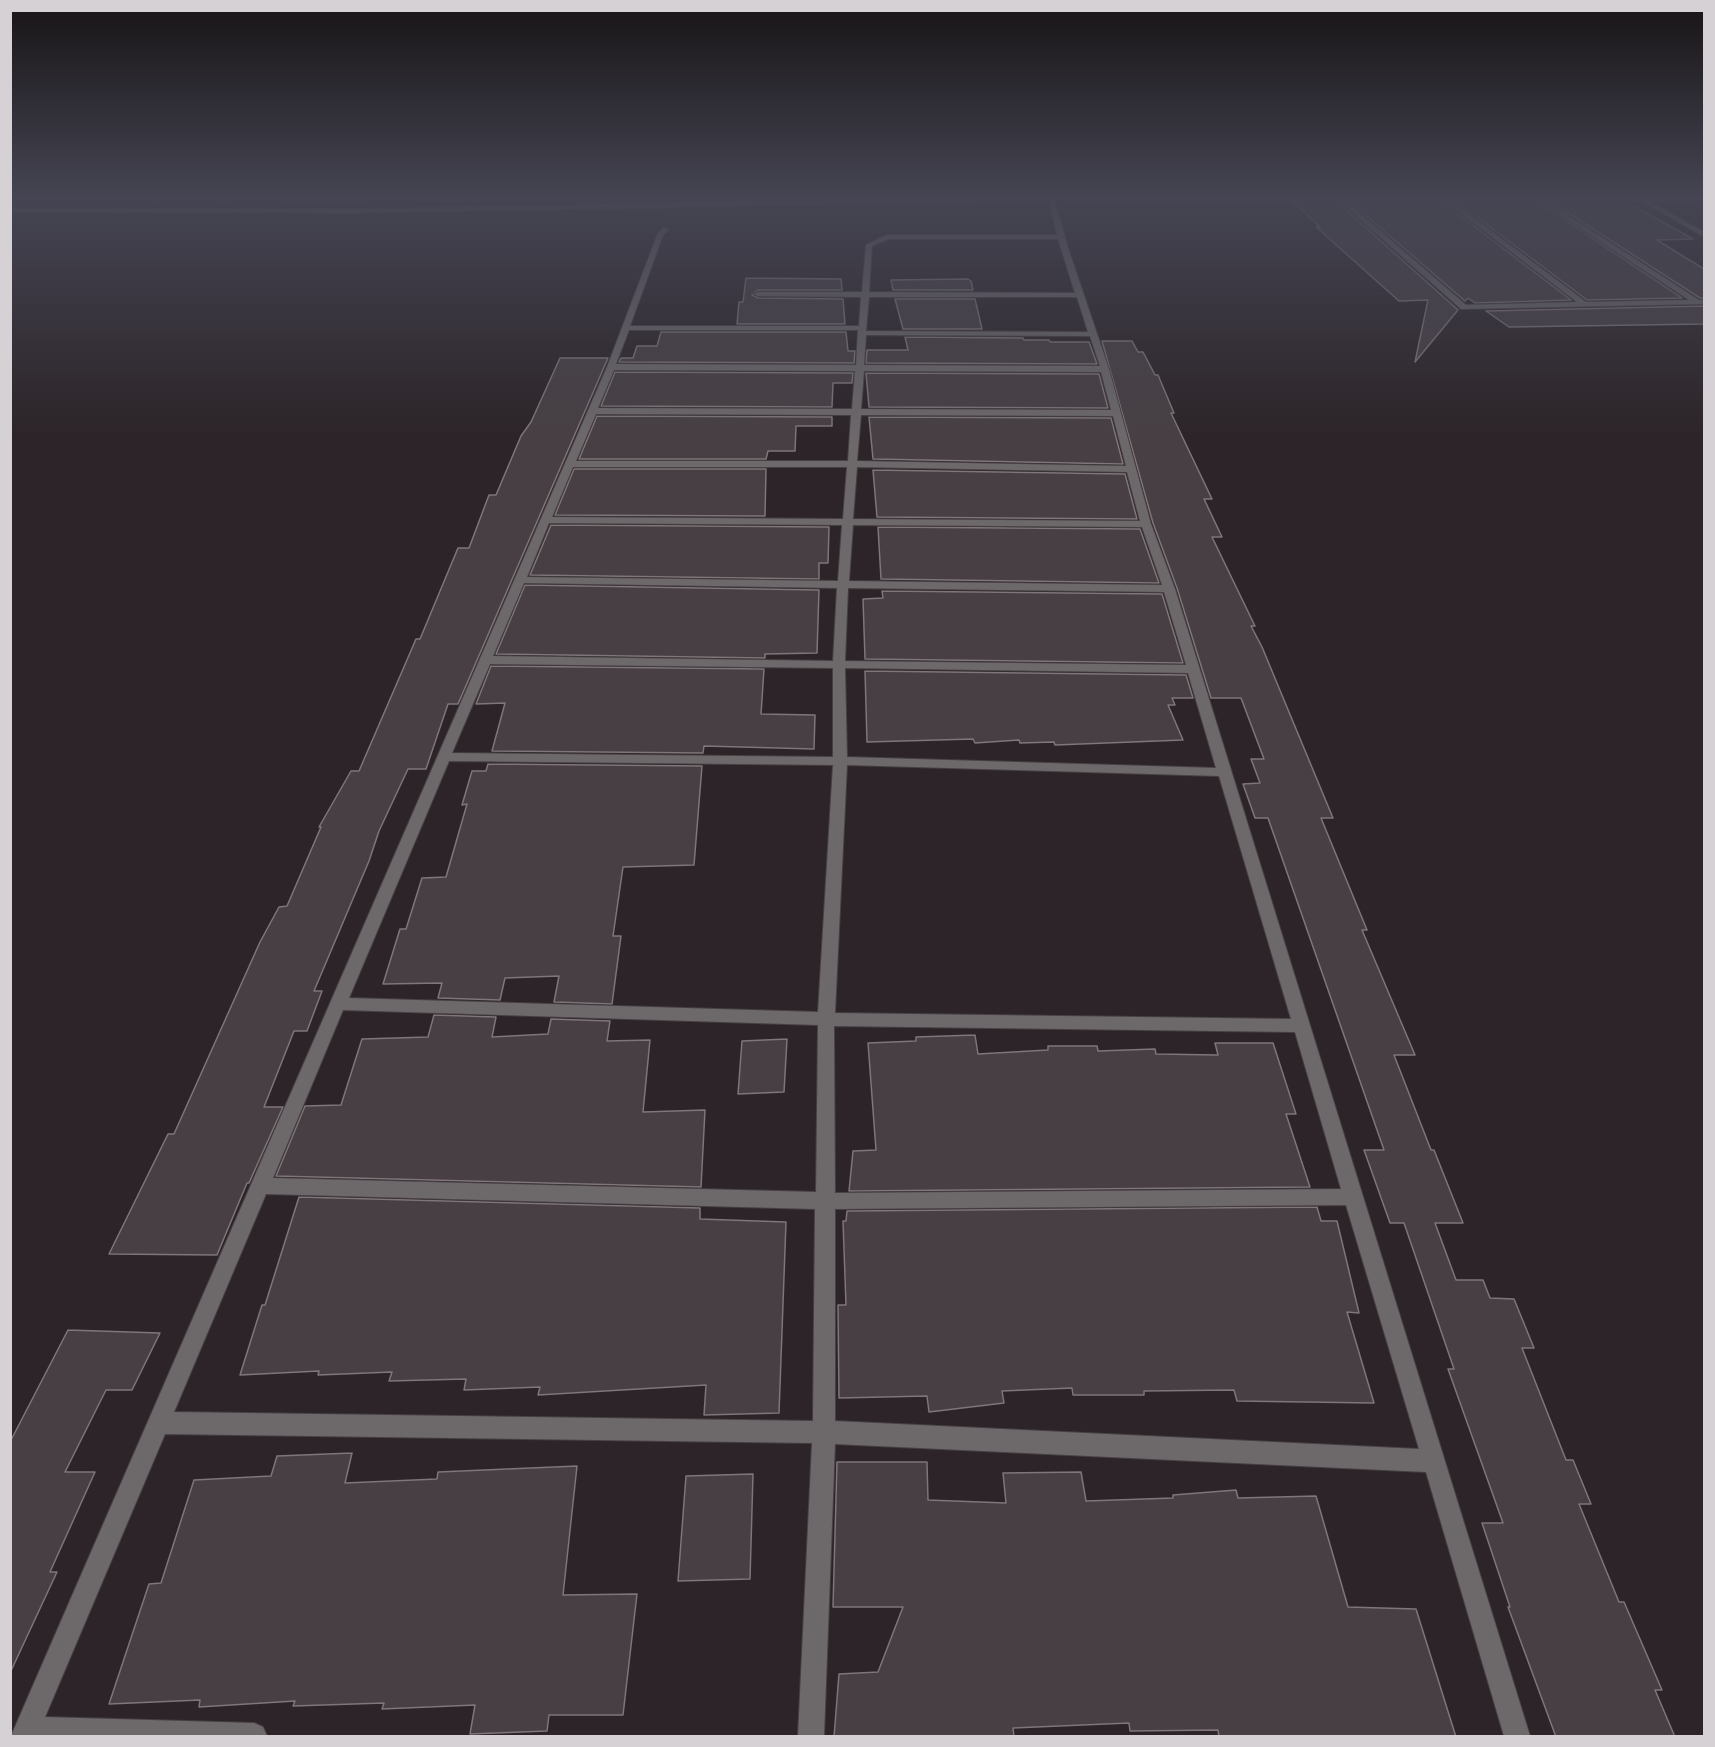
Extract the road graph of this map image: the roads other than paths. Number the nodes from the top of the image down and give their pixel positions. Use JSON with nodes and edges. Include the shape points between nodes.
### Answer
{"nodes":[{"id":1,"x":644,"y":278,"type":"edge"},
{"id":2,"x":867,"y":278,"type":"edge"},
{"id":3,"x":1074,"y":278,"type":"edge"},
{"id":4,"x":1430,"y":278,"type":"edge"},
{"id":5,"x":1549,"y":278,"type":"edge"},
{"id":6,"x":1662,"y":278,"type":"edge"},
{"id":7,"x":758,"y":294,"type":"dead end"},
{"id":8,"x":866,"y":294,"type":"junction"},
{"id":9,"x":1080,"y":295,"type":"junction"},
{"id":10,"x":1701,"y":302,"type":"edge"},
{"id":11,"x":1584,"y":304,"type":"junction"},
{"id":12,"x":625,"y":328,"type":"junction"},
{"id":13,"x":863,"y":330,"type":"junction"},
{"id":14,"x":1093,"y":334,"type":"junction"},
{"id":15,"x":610,"y":367,"type":"junction"},
{"id":16,"x":860,"y":368,"type":"junction"},
{"id":17,"x":1105,"y":369,"type":"junction"},
{"id":18,"x":592,"y":411,"type":"junction"},
{"id":19,"x":857,"y":412,"type":"junction"},
{"id":20,"x":1117,"y":413,"type":"junction"},
{"id":21,"x":570,"y":464,"type":"junction"},
{"id":22,"x":853,"y":464,"type":"junction"},
{"id":23,"x":1131,"y":469,"type":"junction"},
{"id":24,"x":545,"y":520,"type":"junction"},
{"id":25,"x":848,"y":522,"type":"junction"},
{"id":26,"x":1146,"y":524,"type":"junction"},
{"id":27,"x":520,"y":580,"type":"junction"},
{"id":28,"x":843,"y":584,"type":"junction"},
{"id":29,"x":1169,"y":589,"type":"junction"},
{"id":30,"x":486,"y":660,"type":"junction"},
{"id":31,"x":839,"y":664,"type":"junction"},
{"id":32,"x":1193,"y":669,"type":"junction"},
{"id":33,"x":444,"y":757,"type":"junction"},
{"id":34,"x":840,"y":761,"type":"junction"},
{"id":35,"x":1224,"y":772,"type":"junction"},
{"id":36,"x":338,"y":1004,"type":"junction"},
{"id":37,"x":826,"y":1019,"type":"junction"},
{"id":38,"x":1302,"y":1026,"type":"junction"},
{"id":39,"x":260,"y":1186,"type":"junction"},
{"id":40,"x":1352,"y":1197,"type":"junction"},
{"id":41,"x":826,"y":1201,"type":"junction"},
{"id":42,"x":159,"y":1423,"type":"junction"},
{"id":43,"x":824,"y":1432,"type":"junction"},
{"id":44,"x":1433,"y":1461,"type":"junction"},
{"id":45,"x":26,"y":1733,"type":"edge"},
{"id":46,"x":254,"y":1737,"type":"edge"},
{"id":47,"x":811,"y":1737,"type":"edge"},
{"id":48,"x":1517,"y":1737,"type":"edge"}],
"edges":[{"from":1,"to":12,"type":"street"},
{"from":2,"to":8,"type":"street"},
{"from":3,"to":9,"type":"street"},
{"from":4,"to":11,"type":"street","via":[[1464,307]]},
{"from":5,"to":11,"type":"street"},
{"from":6,"to":10,"type":"street"},
{"from":7,"to":8,"type":"street"},
{"from":8,"to":9,"type":"street"},
{"from":8,"to":13,"type":"street"},
{"from":9,"to":14,"type":"street"},
{"from":10,"to":11,"type":"street"},
{"from":12,"to":13,"type":"street"},
{"from":12,"to":15,"type":"street"},
{"from":13,"to":14,"type":"street"},
{"from":13,"to":16,"type":"street"},
{"from":14,"to":17,"type":"street"},
{"from":15,"to":16,"type":"street"},
{"from":15,"to":18,"type":"street"},
{"from":16,"to":17,"type":"street"},
{"from":16,"to":19,"type":"street"},
{"from":17,"to":20,"type":"street"},
{"from":18,"to":19,"type":"street"},
{"from":18,"to":21,"type":"street"},
{"from":19,"to":20,"type":"street"},
{"from":19,"to":22,"type":"street"},
{"from":20,"to":23,"type":"street"},
{"from":21,"to":22,"type":"street"},
{"from":21,"to":24,"type":"street"},
{"from":22,"to":23,"type":"street"},
{"from":22,"to":25,"type":"street"},
{"from":23,"to":26,"type":"street"},
{"from":24,"to":25,"type":"street"},
{"from":24,"to":27,"type":"street"},
{"from":25,"to":26,"type":"street"},
{"from":25,"to":28,"type":"street"},
{"from":26,"to":29,"type":"street"},
{"from":27,"to":28,"type":"street"},
{"from":27,"to":30,"type":"street"},
{"from":28,"to":29,"type":"street"},
{"from":28,"to":31,"type":"street"},
{"from":29,"to":32,"type":"street"},
{"from":30,"to":31,"type":"street"},
{"from":30,"to":33,"type":"street"},
{"from":31,"to":32,"type":"street"},
{"from":31,"to":34,"type":"street"},
{"from":32,"to":35,"type":"street"},
{"from":33,"to":34,"type":"street"},
{"from":33,"to":36,"type":"street"},
{"from":34,"to":35,"type":"street"},
{"from":34,"to":37,"type":"street"},
{"from":35,"to":38,"type":"street"},
{"from":36,"to":37,"type":"street"},
{"from":36,"to":39,"type":"street"},
{"from":37,"to":38,"type":"street"},
{"from":37,"to":41,"type":"street"},
{"from":38,"to":40,"type":"street"},
{"from":39,"to":41,"type":"street"},
{"from":39,"to":42,"type":"street"},
{"from":40,"to":41,"type":"street"},
{"from":40,"to":44,"type":"street"},
{"from":41,"to":43,"type":"street"},
{"from":42,"to":43,"type":"street"},
{"from":42,"to":45,"type":"street"},
{"from":43,"to":44,"type":"street"},
{"from":43,"to":47,"type":"street"},
{"from":44,"to":48,"type":"street"},
{"from":45,"to":46,"type":"street"}]}
